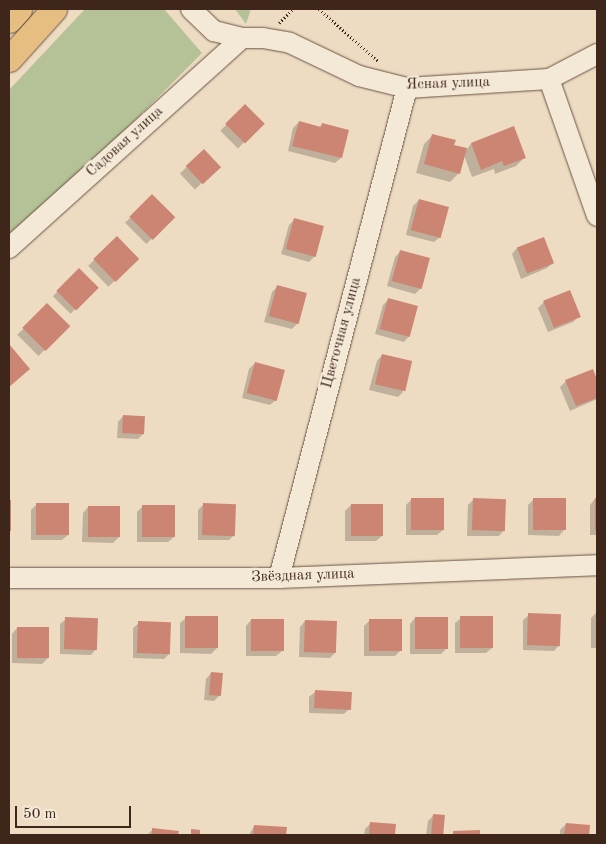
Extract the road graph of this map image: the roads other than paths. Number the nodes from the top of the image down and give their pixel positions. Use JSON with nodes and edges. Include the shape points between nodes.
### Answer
{"nodes":[{"id":1,"x":19,"y":9,"type":"edge"},
{"id":2,"x":54,"y":9,"type":"edge"},
{"id":3,"x":191,"y":9,"type":"edge"},
{"id":4,"x":9,"y":20,"type":"edge"},
{"id":5,"x":242,"y":38,"type":"junction"},
{"id":6,"x":597,"y":54,"type":"edge"},
{"id":7,"x":9,"y":59,"type":"edge"},
{"id":8,"x":549,"y":79,"type":"junction"},
{"id":9,"x":407,"y":88,"type":"junction"},
{"id":10,"x":597,"y":216,"type":"edge"},
{"id":11,"x":9,"y":248,"type":"edge"},
{"id":12,"x":597,"y":566,"type":"edge"},
{"id":13,"x":9,"y":578,"type":"edge"},
{"id":14,"x":279,"y":578,"type":"junction"}],
"edges":[{"from":1,"to":4,"type":"main road"},
{"from":2,"to":7,"type":"main road"},
{"from":3,"to":5,"type":"street","name":"Ясная улица","via":[[214,31]]},
{"from":5,"to":9,"type":"street","name":"Ясная улица","via":[[290,43],[359,76]]},
{"from":5,"to":11,"type":"street","name":"Садовая улица"},
{"from":6,"to":8,"type":"street","name":"Ясная улица"},
{"from":8,"to":9,"type":"street","name":"Ясная улица"},
{"from":8,"to":10,"type":"street"},
{"from":9,"to":14,"type":"street","name":"Цветочная улица"},
{"from":12,"to":14,"type":"street","name":"Звёздная улица"},
{"from":13,"to":14,"type":"street","name":"Звёздная улица"}]}
